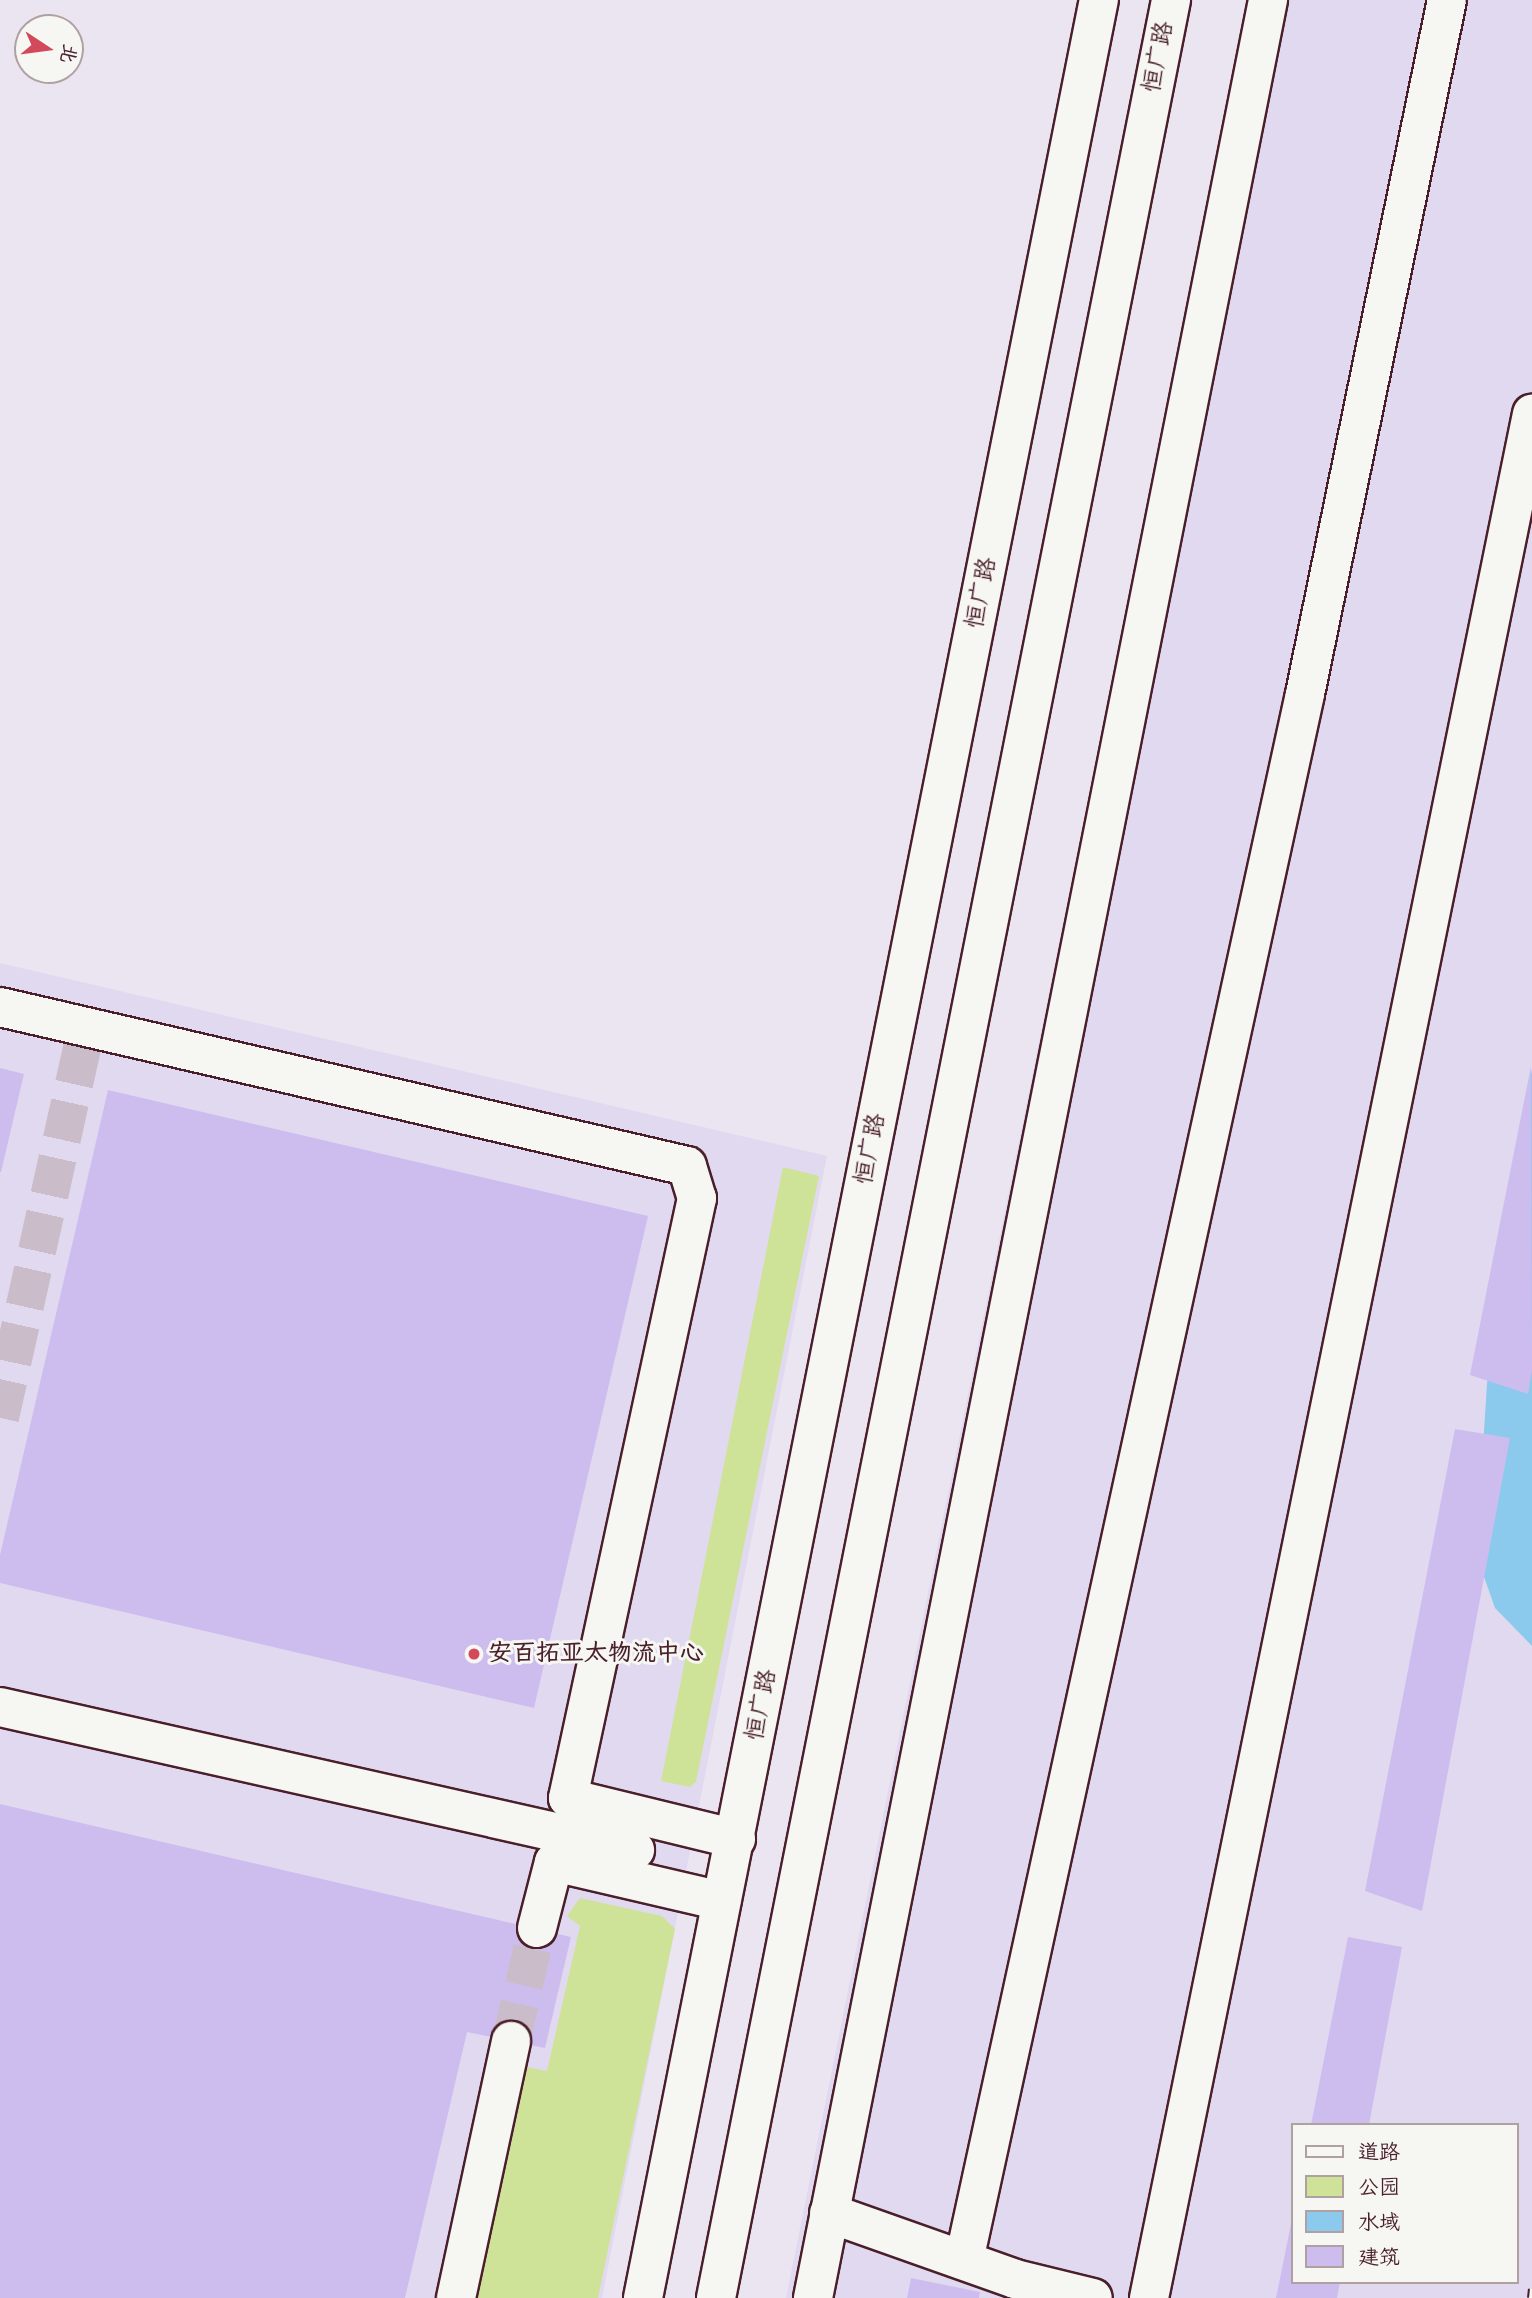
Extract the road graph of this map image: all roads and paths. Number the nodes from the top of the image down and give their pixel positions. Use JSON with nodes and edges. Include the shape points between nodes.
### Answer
{"nodes":[{"id":1,"x":1100,"y":0,"type":"edge"},
{"id":2,"x":1171,"y":0,"type":"edge"},
{"id":3,"x":1268,"y":0,"type":"edge"},
{"id":4,"x":1447,"y":0,"type":"edge"},
{"id":5,"x":1532,"y":414,"type":"edge"},
{"id":6,"x":0,"y":1007,"type":"edge"},
{"id":7,"x":0,"y":1707,"type":"edge"},
{"id":8,"x":736,"y":1839,"type":"junction"},
{"id":9,"x":635,"y":1850,"type":"dead end"},
{"id":10,"x":722,"y":1900,"type":"junction"},
{"id":11,"x":537,"y":1928,"type":"tunnel mouth"},
{"id":12,"x":512,"y":2041,"type":"tunnel mouth"},
{"id":13,"x":829,"y":2213,"type":"junction"},
{"id":14,"x":965,"y":2256,"type":"junction"},
{"id":15,"x":456,"y":2298,"type":"edge"},
{"id":16,"x":643,"y":2298,"type":"edge"},
{"id":17,"x":716,"y":2298,"type":"edge"},
{"id":18,"x":813,"y":2298,"type":"edge"},
{"id":19,"x":1093,"y":2298,"type":"edge"},
{"id":20,"x":1149,"y":2298,"type":"edge"}],
"edges":[{"from":1,"to":8,"type":"street","name":"恒广路"},
{"from":2,"to":17,"type":"street","name":"恒广路"},
{"from":3,"to":13,"type":"street"},
{"from":4,"to":14,"type":"street","via":[[1305,694]]},
{"from":5,"to":20,"type":"street"},
{"from":6,"to":8,"type":"street","via":[[687,1166],[697,1198],[568,1798]]},
{"from":7,"to":9,"type":"street"},
{"from":8,"to":10,"type":"street","name":"恒广路"},
{"from":10,"to":11,"type":"street","via":[[554,1862]]},
{"from":10,"to":16,"type":"street","name":"恒广路"},
{"from":12,"to":15,"type":"street"},
{"from":13,"to":14,"type":"street"},
{"from":13,"to":18,"type":"street"},
{"from":14,"to":19,"type":"street","via":[[1015,2279]]}]}
